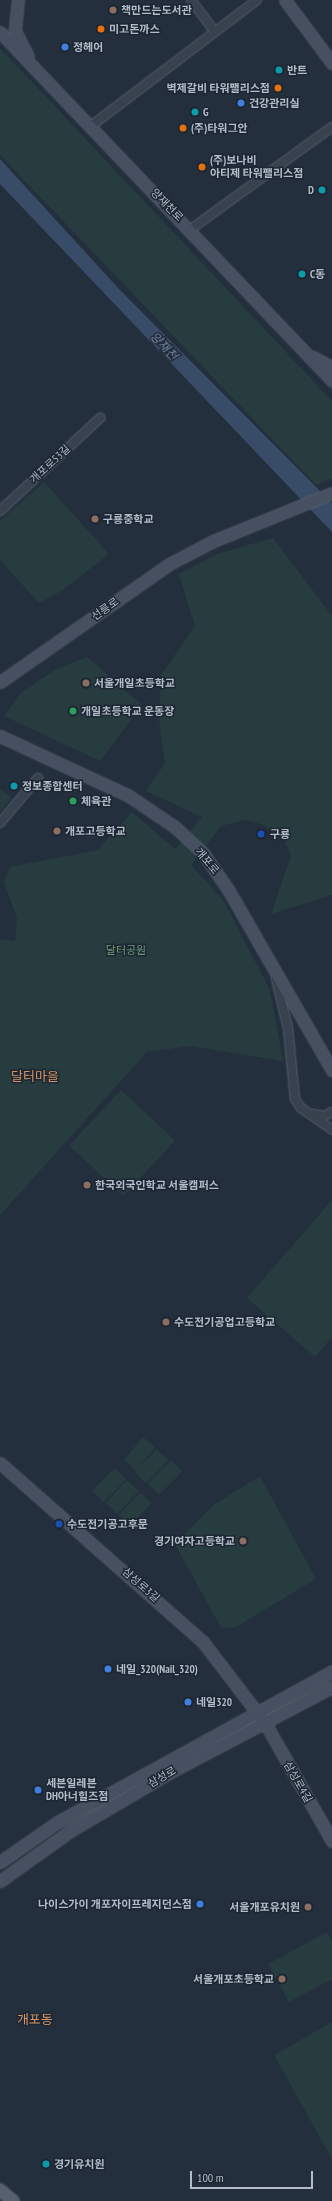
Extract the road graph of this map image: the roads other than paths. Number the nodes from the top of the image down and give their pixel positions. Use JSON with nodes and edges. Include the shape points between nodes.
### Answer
{"nodes":[{"id":1,"x":18,"y":0,"type":"edge"},
{"id":2,"x":191,"y":0,"type":"edge"},
{"id":3,"x":257,"y":0,"type":"edge"},
{"id":4,"x":285,"y":0,"type":"edge"},
{"id":5,"x":214,"y":31,"type":"junction"},
{"id":6,"x":0,"y":32,"type":"edge"},
{"id":7,"x":332,"y":63,"type":"edge"},
{"id":8,"x":33,"y":67,"type":"junction"},
{"id":9,"x":91,"y":126,"type":"junction"},
{"id":10,"x":332,"y":127,"type":"edge"},
{"id":11,"x":191,"y":229,"type":"junction"},
{"id":12,"x":304,"y":353,"type":"junction"},
{"id":13,"x":332,"y":367,"type":"edge"},
{"id":14,"x":332,"y":381,"type":"edge"},
{"id":15,"x":100,"y":418,"type":"dead end"},
{"id":16,"x":332,"y":493,"type":"edge"},
{"id":17,"x":0,"y":511,"type":"edge"},
{"id":18,"x":0,"y":682,"type":"edge"},
{"id":19,"x":0,"y":736,"type":"edge"},
{"id":20,"x":38,"y":778,"type":"dead end"},
{"id":21,"x":0,"y":823,"type":"edge"},
{"id":22,"x":273,"y":971,"type":"junction"},
{"id":23,"x":332,"y":1070,"type":"edge"},
{"id":24,"x":332,"y":1112,"type":"edge"},
{"id":25,"x":308,"y":1113,"type":"junction"},
{"id":26,"x":332,"y":1130,"type":"edge"},
{"id":27,"x":0,"y":1463,"type":"edge"},
{"id":28,"x":332,"y":1671,"type":"edge"},
{"id":29,"x":332,"y":1686,"type":"edge"},
{"id":30,"x":256,"y":1712,"type":"junction"},
{"id":31,"x":265,"y":1723,"type":"junction"},
{"id":32,"x":332,"y":1841,"type":"edge"},
{"id":33,"x":0,"y":1862,"type":"edge"},
{"id":34,"x":0,"y":1881,"type":"edge"},
{"id":35,"x":0,"y":2190,"type":"edge"},
{"id":36,"x":13,"y":2201,"type":"edge"}],
"edges":[{"from":1,"to":8,"type":"street","via":[[15,31]]},
{"from":2,"to":5,"type":"street"},
{"from":3,"to":5,"type":"street"},
{"from":4,"to":7,"type":"street"},
{"from":5,"to":9,"type":"street"},
{"from":6,"to":8,"type":"street","name":"양재천로"},
{"from":8,"to":9,"type":"street","name":"양재천로"},
{"from":9,"to":11,"type":"street","name":"양재천로"},
{"from":10,"to":11,"type":"street"},
{"from":11,"to":12,"type":"street","name":"양재천로"},
{"from":12,"to":13,"type":"street"},
{"from":12,"to":14,"type":"street","name":"양재천로"},
{"from":15,"to":17,"type":"street","name":"개포로53길"},
{"from":16,"to":18,"type":"street","name":"선릉로","via":[[213,541],[169,564]]},
{"from":19,"to":22,"type":"street","name":"개포로","via":[[129,796],[175,827],[216,870]]},
{"from":20,"to":21,"type":"street"},
{"from":22,"to":23,"type":"street","name":"개포로"},
{"from":22,"to":25,"type":"street","via":[[288,1028],[295,1099]]},
{"from":24,"to":25,"type":"street","via":[[324,1116]]},
{"from":25,"to":26,"type":"street"},
{"from":27,"to":30,"type":"street","name":"삼성로3길","via":[[203,1642]]},
{"from":28,"to":30,"type":"street","name":"삼성로"},
{"from":29,"to":31,"type":"street","name":"삼성로"},
{"from":30,"to":31,"type":"street","name":"삼성로3길"},
{"from":30,"to":33,"type":"street","name":"삼성로","via":[[56,1823]]},
{"from":31,"to":32,"type":"street","name":"삼성로4길"},
{"from":31,"to":34,"type":"street","name":"삼성로","via":[[70,1831]]},
{"from":35,"to":36,"type":"main road"}]}
